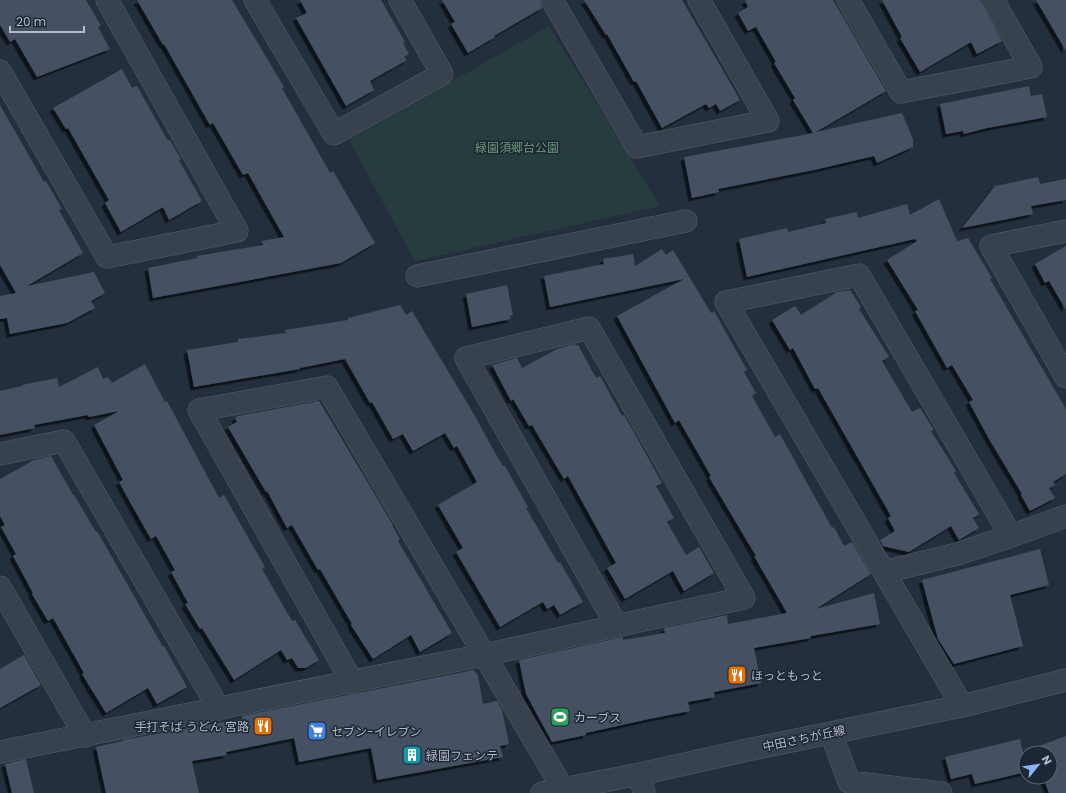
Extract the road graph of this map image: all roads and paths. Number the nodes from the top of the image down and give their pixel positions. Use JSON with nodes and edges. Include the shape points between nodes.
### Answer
{"nodes":[{"id":1,"x":107,"y":0,"type":"edge"},
{"id":2,"x":255,"y":0,"type":"edge"},
{"id":3,"x":400,"y":0,"type":"edge"},
{"id":4,"x":552,"y":0,"type":"edge"},
{"id":5,"x":699,"y":0,"type":"edge"},
{"id":6,"x":848,"y":0,"type":"edge"},
{"id":7,"x":993,"y":0,"type":"edge"},
{"id":8,"x":0,"y":71,"type":"edge"},
{"id":9,"x":686,"y":221,"type":"dead end"},
{"id":10,"x":1066,"y":231,"type":"edge"},
{"id":11,"x":417,"y":276,"type":"dead end"},
{"id":12,"x":1066,"y":377,"type":"edge"},
{"id":13,"x":0,"y":454,"type":"edge"},
{"id":14,"x":1066,"y":516,"type":"edge"},
{"id":15,"x":1011,"y":536,"type":"junction"},
{"id":16,"x":884,"y":572,"type":"junction"},
{"id":17,"x":0,"y":587,"type":"edge"},
{"id":18,"x":617,"y":626,"type":"junction"},
{"id":19,"x":484,"y":655,"type":"junction"},
{"id":20,"x":1066,"y":680,"type":"edge"},
{"id":21,"x":352,"y":682,"type":"junction"},
{"id":22,"x":962,"y":706,"type":"junction"},
{"id":23,"x":219,"y":709,"type":"junction"},
{"id":24,"x":831,"y":733,"type":"junction"},
{"id":25,"x":85,"y":736,"type":"junction"},
{"id":26,"x":0,"y":752,"type":"edge"},
{"id":27,"x":642,"y":783,"type":"edge"},
{"id":28,"x":556,"y":792,"type":"edge"},
{"id":29,"x":941,"y":793,"type":"edge"}],
"edges":[{"from":1,"to":8,"type":"street","via":[[237,231],[107,257]]},
{"from":2,"to":3,"type":"street","via":[[334,134],[442,74]]},
{"from":4,"to":5,"type":"street","via":[[637,147],[768,121]]},
{"from":6,"to":7,"type":"street","via":[[901,92],[1031,67]]},
{"from":9,"to":11,"type":"street"},
{"from":10,"to":12,"type":"street","via":[[991,246]]},
{"from":13,"to":23,"type":"street","via":[[64,441]]},
{"from":14,"to":15,"type":"street"},
{"from":15,"to":16,"type":"street","via":[[957,554]]},
{"from":15,"to":16,"type":"street","via":[[859,275],[726,302]]},
{"from":16,"to":22,"type":"street"},
{"from":17,"to":25,"type":"street"},
{"from":18,"to":18,"type":"street","via":[[497,413],[466,358],[589,328],[744,598]]},
{"from":18,"to":19,"type":"street"},
{"from":19,"to":21,"type":"street"},
{"from":19,"to":21,"type":"street","via":[[327,387],[199,410]]},
{"from":19,"to":28,"type":"street"},
{"from":20,"to":22,"type":"street","name":"中田さちが丘線"},
{"from":21,"to":23,"type":"street"},
{"from":22,"to":24,"type":"street","name":"中田さちが丘線"},
{"from":23,"to":25,"type":"street"},
{"from":24,"to":27,"type":"street","name":"中田さちが丘線"},
{"from":24,"to":29,"type":"street","via":[[848,782]]},
{"from":25,"to":26,"type":"street"},
{"from":27,"to":28,"type":"street","name":"中田さちが丘線"}]}
